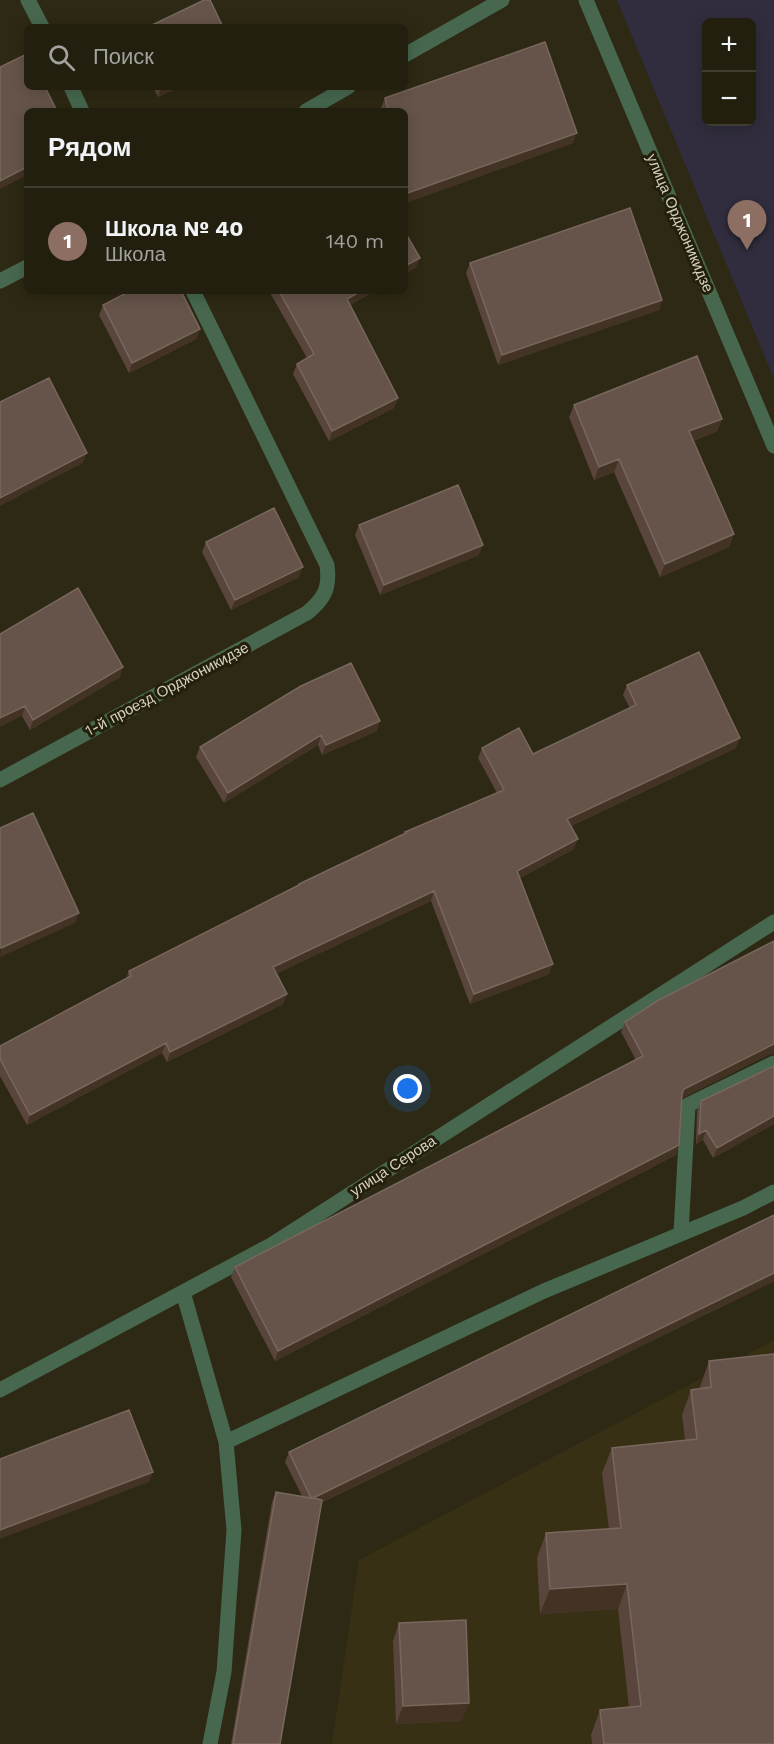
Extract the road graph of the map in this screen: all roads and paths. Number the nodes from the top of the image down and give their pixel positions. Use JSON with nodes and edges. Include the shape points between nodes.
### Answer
{"nodes":[{"id":1,"x":28,"y":0,"type":"edge"},
{"id":2,"x":502,"y":0,"type":"edge"},
{"id":3,"x":586,"y":0,"type":"edge"},
{"id":4,"x":40,"y":24,"type":"edge"},
{"id":5,"x":408,"y":53,"type":"edge"},
{"id":6,"x":72,"y":90,"type":"edge"},
{"id":7,"x":343,"y":90,"type":"edge"},
{"id":8,"x":81,"y":108,"type":"edge"},
{"id":9,"x":311,"y":108,"type":"edge"},
{"id":10,"x":24,"y":269,"type":"edge"},
{"id":11,"x":0,"y":281,"type":"edge"},
{"id":12,"x":194,"y":294,"type":"edge"},
{"id":13,"x":774,"y":447,"type":"edge"},
{"id":14,"x":0,"y":780,"type":"edge"},
{"id":15,"x":774,"y":922,"type":"edge"},
{"id":16,"x":774,"y":1064,"type":"edge"},
{"id":17,"x":774,"y":1192,"type":"edge"},
{"id":18,"x":681,"y":1233,"type":"junction"},
{"id":19,"x":183,"y":1292,"type":"junction"},
{"id":20,"x":0,"y":1390,"type":"edge"},
{"id":21,"x":226,"y":1442,"type":"junction"},
{"id":22,"x":210,"y":1744,"type":"edge"}],
"edges":[{"from":1,"to":4,"type":"street"},
{"from":2,"to":5,"type":"street"},
{"from":3,"to":13,"type":"street","name":"улица Орджоникидзе"},
{"from":6,"to":8,"type":"street"},
{"from":7,"to":9,"type":"street"},
{"from":10,"to":11,"type":"street"},
{"from":12,"to":14,"type":"street","name":"1-й проезд Орджоникидзе","via":[[327,565],[327,590],[307,613]]},
{"from":15,"to":19,"type":"street","name":"улица Серова","via":[[271,1245]]},
{"from":16,"to":18,"type":"street","via":[[688,1105]]},
{"from":17,"to":18,"type":"street"},
{"from":18,"to":21,"type":"street","via":[[544,1291]]},
{"from":19,"to":20,"type":"street","name":"улица Серова"},
{"from":19,"to":21,"type":"street"},
{"from":21,"to":22,"type":"street","via":[[234,1530],[225,1672]]}]}
